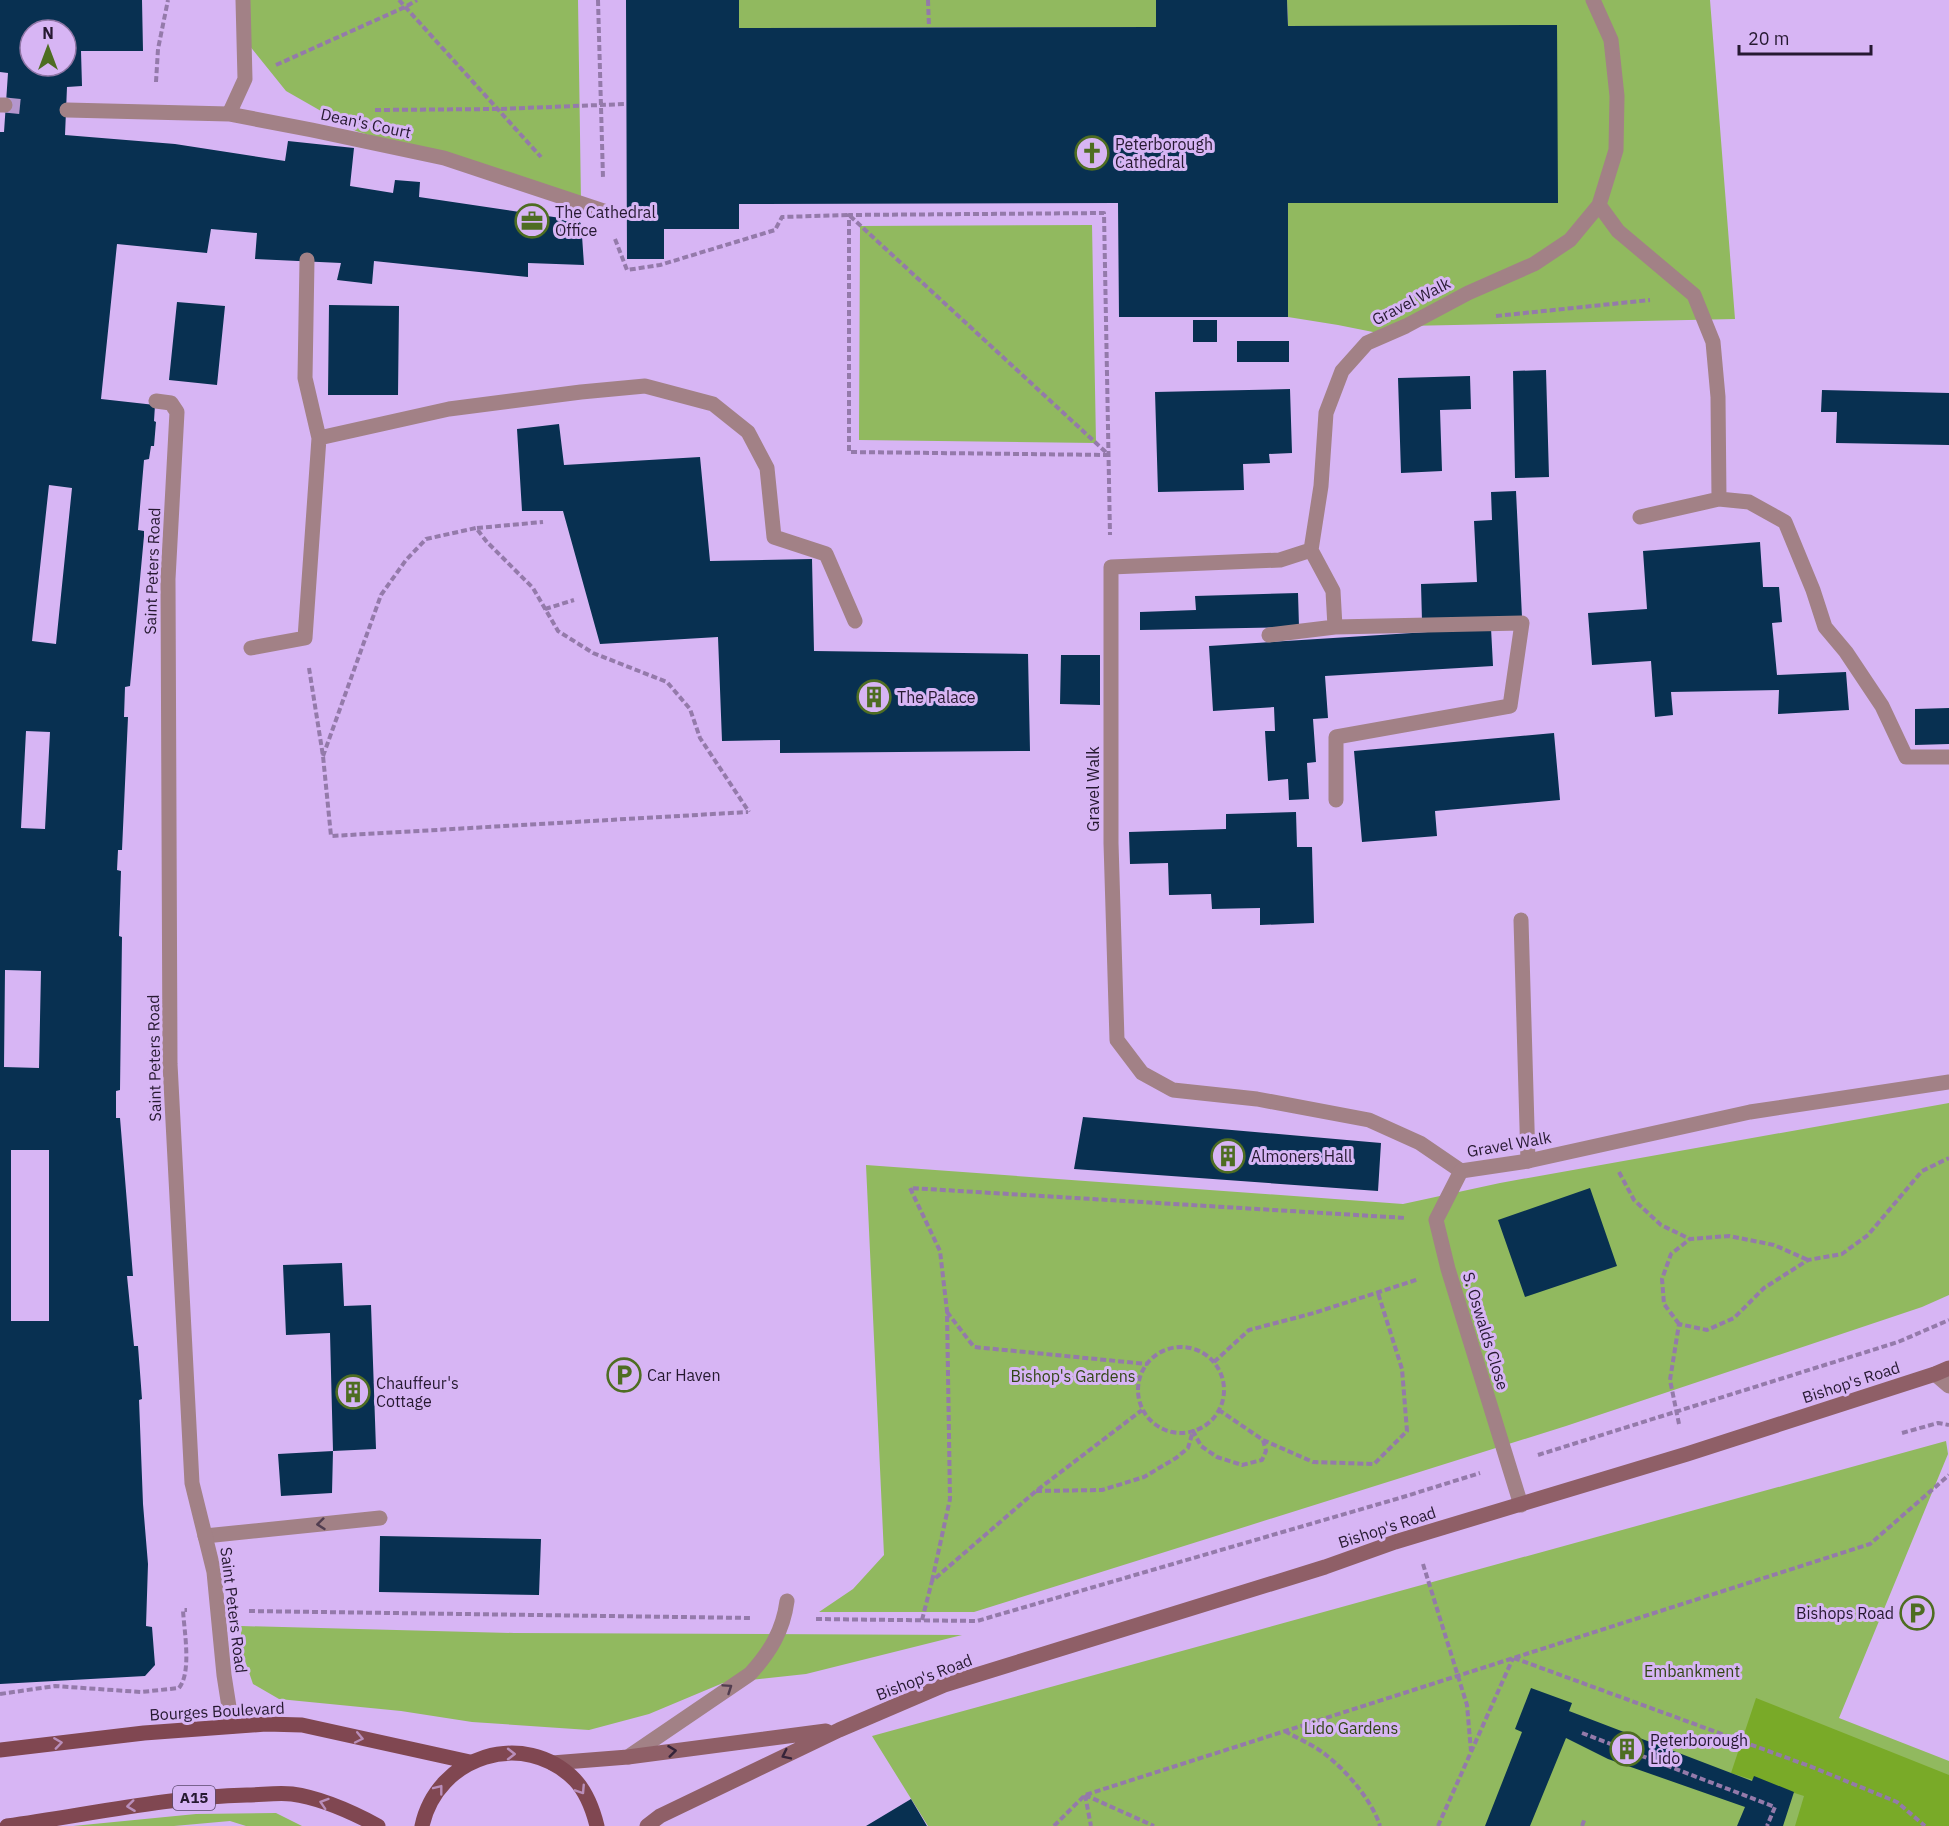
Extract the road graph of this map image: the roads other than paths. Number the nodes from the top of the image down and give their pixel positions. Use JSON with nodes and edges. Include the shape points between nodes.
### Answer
{"nodes":[{"id":1,"x":243,"y":0,"type":"edge"},
{"id":2,"x":1593,"y":0,"type":"edge"},
{"id":3,"x":68,"y":110,"type":"dead end"},
{"id":4,"x":229,"y":114,"type":"junction"},
{"id":5,"x":1599,"y":205,"type":"junction"},
{"id":6,"x":604,"y":211,"type":"road end"},
{"id":7,"x":307,"y":260,"type":"dead end"},
{"id":8,"x":156,"y":401,"type":"dead end"},
{"id":9,"x":319,"y":438,"type":"junction"},
{"id":10,"x":1719,"y":499,"type":"junction"},
{"id":11,"x":1640,"y":516,"type":"dead end"},
{"id":12,"x":1311,"y":550,"type":"junction"},
{"id":13,"x":855,"y":621,"type":"dead end"},
{"id":14,"x":1335,"y":627,"type":"junction"},
{"id":15,"x":1269,"y":635,"type":"dead end"},
{"id":16,"x":250,"y":648,"type":"dead end"},
{"id":17,"x":1949,"y":757,"type":"edge"},
{"id":18,"x":1336,"y":800,"type":"dead end"},
{"id":19,"x":1521,"y":920,"type":"dead end"},
{"id":20,"x":1949,"y":1082,"type":"edge"},
{"id":21,"x":1528,"y":1161,"type":"junction"},
{"id":22,"x":1461,"y":1171,"type":"junction"},
{"id":23,"x":1942,"y":1371,"type":"edge"},
{"id":24,"x":1949,"y":1386,"type":"edge"},
{"id":25,"x":1521,"y":1505,"type":"junction"},
{"id":26,"x":380,"y":1518,"type":"dead end"},
{"id":27,"x":205,"y":1536,"type":"junction"},
{"id":28,"x":787,"y":1601,"type":"dead end"},
{"id":29,"x":232,"y":1726,"type":"junction"},
{"id":30,"x":839,"y":1730,"type":"junction"},
{"id":31,"x":0,"y":1750,"type":"edge"},
{"id":32,"x":628,"y":1757,"type":"junction"},
{"id":33,"x":470,"y":1762,"type":"junction"},
{"id":34,"x":552,"y":1763,"type":"junction"},
{"id":35,"x":7,"y":1826,"type":"edge"},
{"id":36,"x":378,"y":1826,"type":"edge"},
{"id":37,"x":422,"y":1826,"type":"edge"},
{"id":38,"x":597,"y":1826,"type":"edge"},
{"id":39,"x":646,"y":1826,"type":"edge"}],
"edges":[{"from":1,"to":4,"type":"street","via":[[245,79]]},
{"from":2,"to":5,"type":"street","name":"Gravel Walk","via":[[1611,40],[1617,96],[1616,150]]},
{"from":3,"to":4,"type":"street","name":"Dean's Court"},
{"from":4,"to":6,"type":"street","name":"Dean's Court","via":[[311,137],[444,158]]},
{"from":5,"to":10,"type":"street","via":[[1618,231],[1694,295],[1713,342]]},
{"from":5,"to":12,"type":"street","name":"Gravel Walk","via":[[1570,240],[1534,264],[1367,343],[1342,371],[1326,413]]},
{"from":7,"to":9,"type":"street","via":[[305,378]]},
{"from":8,"to":27,"type":"street","name":"Saint Peters Road","via":[[171,403],[177,412],[168,579],[170,1064],[192,1483]]},
{"from":9,"to":13,"type":"street","via":[[449,410],[645,386],[713,404],[748,432],[767,468],[774,537],[826,554]]},
{"from":9,"to":16,"type":"street","via":[[304,638]]},
{"from":10,"to":11,"type":"street"},
{"from":10,"to":17,"type":"street","via":[[1749,502],[1785,522],[1825,627],[1882,706],[1906,757]]},
{"from":12,"to":14,"type":"street","via":[[1333,591]]},
{"from":12,"to":22,"type":"street","name":"Gravel Walk","via":[[1280,560],[1111,567],[1111,843],[1117,1040],[1142,1073],[1173,1090],[1257,1099],[1369,1120],[1420,1143]]},
{"from":14,"to":15,"type":"street"},
{"from":14,"to":18,"type":"street","via":[[1522,623],[1510,706],[1336,736]]},
{"from":19,"to":21,"type":"street"},
{"from":20,"to":21,"type":"street","name":"Gravel Walk","via":[[1750,1112]]},
{"from":21,"to":22,"type":"street","name":"Gravel Walk"},
{"from":22,"to":25,"type":"street","name":"S. Oswalds Close","via":[[1436,1220]]},
{"from":23,"to":24,"type":"street"},
{"from":23,"to":25,"type":"street","name":"Bishop's Road"},
{"from":25,"to":30,"type":"street","name":"Bishop's Road","via":[[944,1685]]},
{"from":26,"to":27,"type":"street","one_way":true},
{"from":27,"to":29,"type":"street","name":"Saint Peters Road","via":[[214,1572]]},
{"from":32,"to":28,"type":"street","one_way":true,"via":[[750,1674],[773,1646],[785,1619]]},
{"from":31,"to":29,"type":"main road","name":"Bourges Boulevard","one_way":true},
{"from":29,"to":33,"type":"main road","name":"Bourges Boulevard","one_way":true,"via":[[302,1725]]},
{"from":32,"to":30,"type":"street","name":"Bishop's Road","one_way":true},
{"from":30,"to":39,"type":"street","name":"Bishop's Road","one_way":true},
{"from":32,"to":34,"type":"street","name":"Bishop's Road"},
{"from":33,"to":34,"type":"main road","one_way":true,"via":[[497,1754],[525,1754]]},
{"from":37,"to":33,"type":"main road","one_way":true,"via":[[432,1798],[448,1778]]},
{"from":34,"to":38,"type":"main road","one_way":true,"via":[[575,1781],[592,1806]]},
{"from":36,"to":35,"type":"main road","number":"A15","one_way":true,"via":[[324,1802],[292,1794],[219,1796]]}]}
